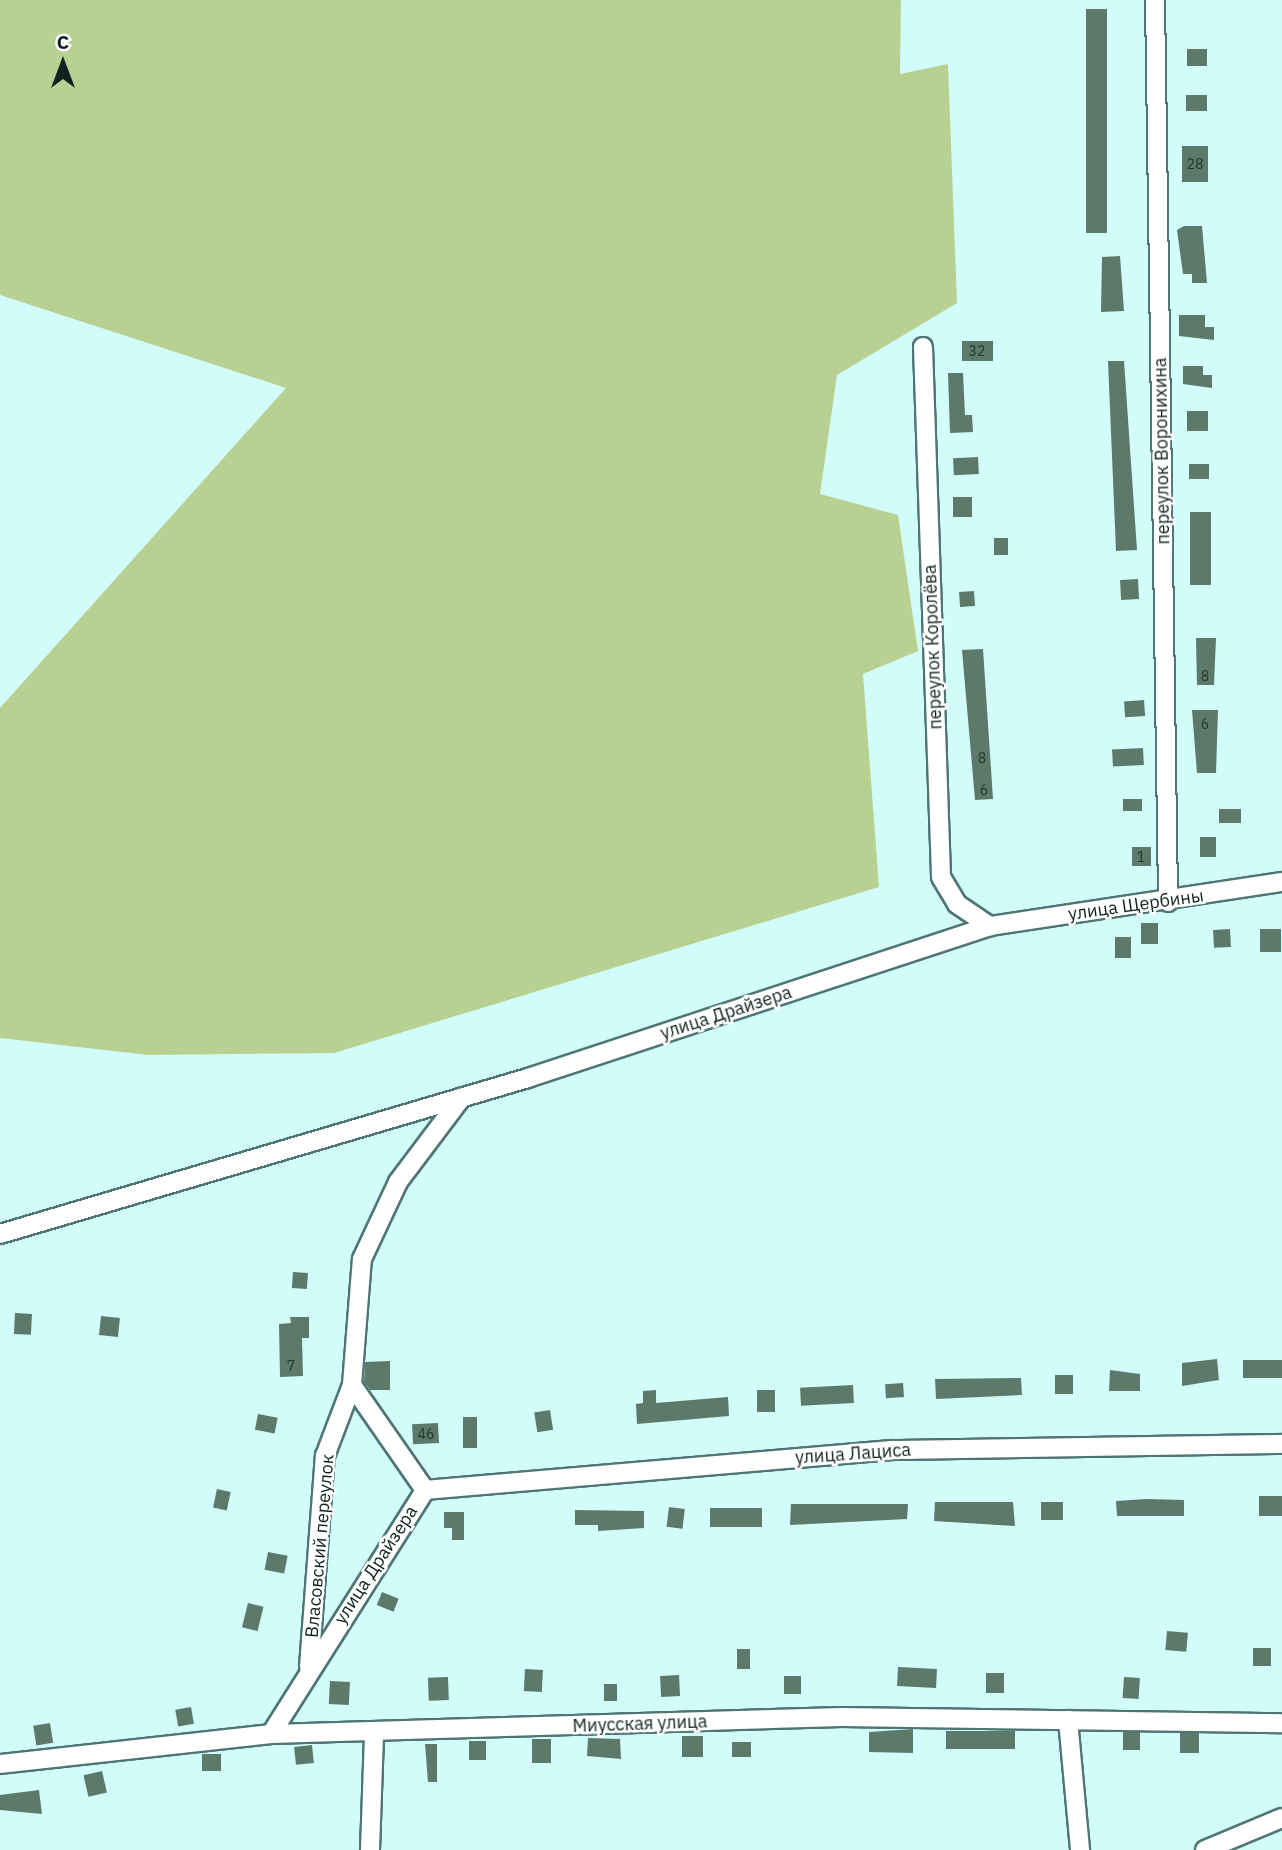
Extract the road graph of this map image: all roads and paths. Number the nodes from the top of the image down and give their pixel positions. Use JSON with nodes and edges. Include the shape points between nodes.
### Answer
{"nodes":[{"id":1,"x":1155,"y":0,"type":"edge"},
{"id":2,"x":923,"y":347,"type":"dead end"},
{"id":3,"x":1282,"y":882,"type":"edge"},
{"id":4,"x":1168,"y":902,"type":"junction"},
{"id":5,"x":990,"y":926,"type":"junction"},
{"id":6,"x":462,"y":1097,"type":"junction"},
{"id":7,"x":0,"y":1234,"type":"edge"},
{"id":8,"x":352,"y":1385,"type":"junction"},
{"id":9,"x":1282,"y":1444,"type":"edge"},
{"id":10,"x":425,"y":1490,"type":"junction"},
{"id":11,"x":309,"y":1670,"type":"junction"},
{"id":12,"x":1068,"y":1720,"type":"junction"},
{"id":13,"x":1282,"y":1723,"type":"edge"},
{"id":14,"x":271,"y":1734,"type":"junction"},
{"id":15,"x":374,"y":1734,"type":"junction"},
{"id":16,"x":0,"y":1764,"type":"edge"},
{"id":17,"x":1282,"y":1818,"type":"edge"},
{"id":18,"x":370,"y":1850,"type":"edge"},
{"id":19,"x":1080,"y":1850,"type":"edge"},
{"id":20,"x":1205,"y":1850,"type":"edge"}],
"edges":[{"from":1,"to":4,"type":"street","name":"переулок Воронихина"},
{"from":2,"to":5,"type":"street","name":"переулок Королёва","via":[[941,877],[957,904]]},
{"from":3,"to":4,"type":"street","name":"улица Щербины"},
{"from":4,"to":5,"type":"street","name":"улица Щербины"},
{"from":5,"to":6,"type":"street","name":"улица Драйзера"},
{"from":6,"to":7,"type":"street","name":"улица Драйзера"},
{"from":6,"to":8,"type":"street","via":[[398,1182],[362,1259]]},
{"from":8,"to":10,"type":"street","name":"улица Драйзера"},
{"from":8,"to":11,"type":"street","name":"Власовский переулок","via":[[325,1455]]},
{"from":9,"to":10,"type":"street","name":"улица Лациса","via":[[891,1450]]},
{"from":10,"to":11,"type":"street","name":"улица Драйзера"},
{"from":11,"to":14,"type":"street","name":"улица Драйзера"},
{"from":12,"to":13,"type":"street","name":"Миусская улица"},
{"from":12,"to":15,"type":"street","name":"Миусская улица","via":[[842,1717]]},
{"from":12,"to":19,"type":"street"},
{"from":14,"to":15,"type":"street","name":"Миусская улица"},
{"from":14,"to":16,"type":"street","name":"Миусская улица"},
{"from":15,"to":18,"type":"street"},
{"from":17,"to":20,"type":"street"}]}
